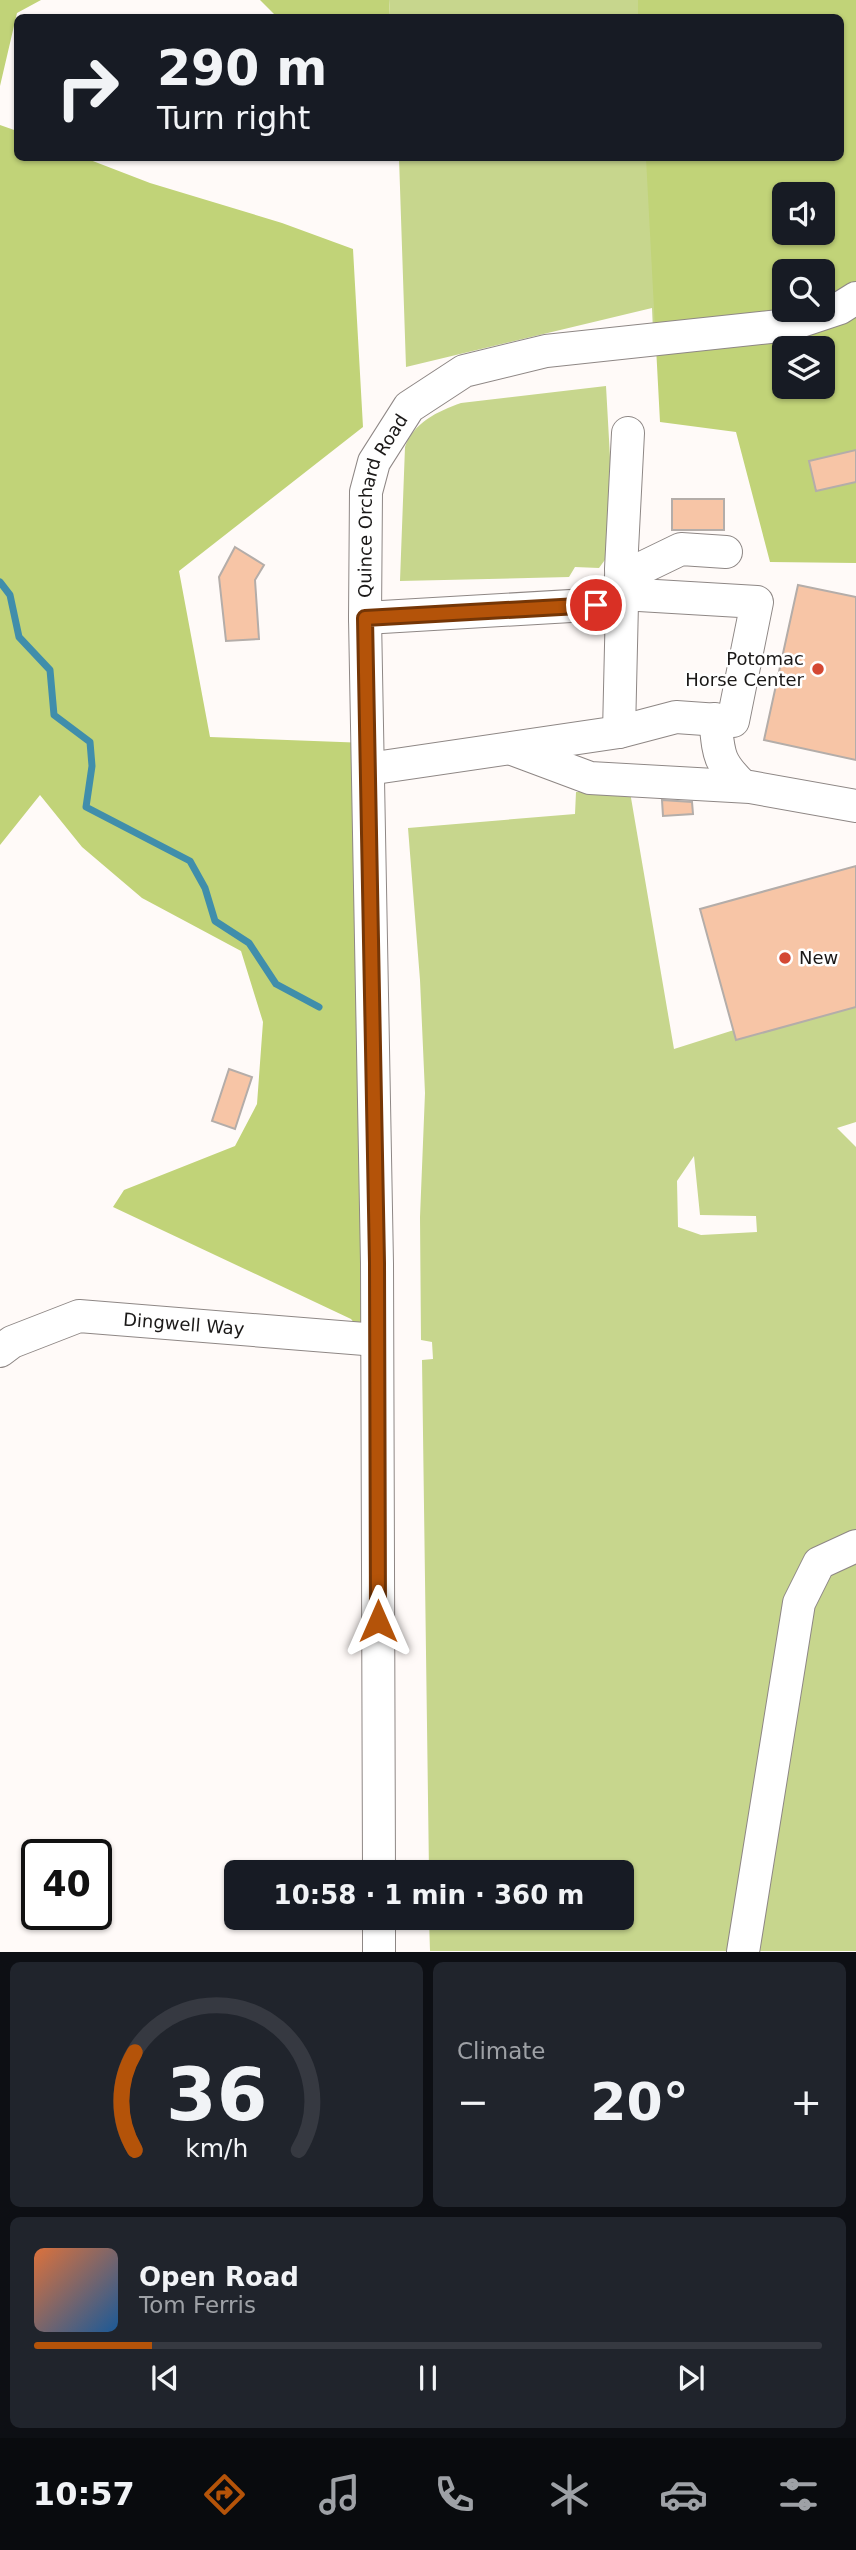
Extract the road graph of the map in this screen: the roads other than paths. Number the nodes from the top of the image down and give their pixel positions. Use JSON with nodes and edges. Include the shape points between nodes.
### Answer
{"nodes":[{"id":1,"x":856,"y":298,"type":"edge"},
{"id":2,"x":628,"y":433,"type":"dead end"},
{"id":3,"x":726,"y":552,"type":"dead end"},
{"id":4,"x":622,"y":592,"type":"junction"},
{"id":5,"x":365,"y":618,"type":"junction"},
{"id":6,"x":715,"y":719,"type":"junction"},
{"id":7,"x":619,"y":732,"type":"junction"},
{"id":8,"x":511,"y":748,"type":"junction"},
{"id":9,"x":368,"y":769,"type":"junction"},
{"id":10,"x":743,"y":786,"type":"junction"},
{"id":11,"x":856,"y":806,"type":"edge"},
{"id":12,"x":377,"y":1340,"type":"junction"},
{"id":13,"x":0,"y":1351,"type":"edge"},
{"id":14,"x":856,"y":1546,"type":"edge"},
{"id":15,"x":379,"y":1860,"type":"edge"},
{"id":16,"x":379,"y":1930,"type":"edge"},
{"id":17,"x":379,"y":1951,"type":"edge"},
{"id":18,"x":743,"y":1951,"type":"edge"}],
"edges":[{"from":1,"to":5,"type":"street","name":"Quince Orchard Road","via":[[789,325],[546,351],[464,372],[409,407],[374,462],[366,492]]},
{"from":2,"to":4,"type":"street"},
{"from":3,"to":4,"type":"street","via":[[681,549]]},
{"from":4,"to":5,"type":"street"},
{"from":4,"to":6,"type":"street","via":[[757,602],[733,721]]},
{"from":4,"to":7,"type":"street"},
{"from":5,"to":9,"type":"street","name":"Quince Orchard Road"},
{"from":6,"to":7,"type":"street","via":[[676,717]]},
{"from":6,"to":10,"type":"street","via":[[724,768]]},
{"from":7,"to":8,"type":"street"},
{"from":8,"to":9,"type":"street"},
{"from":8,"to":10,"type":"street","via":[[590,778]]},
{"from":9,"to":12,"type":"street","name":"Quince Orchard Road"},
{"from":10,"to":11,"type":"street"},
{"from":12,"to":13,"type":"street","name":"Dingwell Way","via":[[79,1316]]},
{"from":12,"to":15,"type":"street","name":"Quince Orchard Road"},
{"from":14,"to":18,"type":"street","via":[[819,1563],[799,1603]]},
{"from":16,"to":17,"type":"street"}]}
